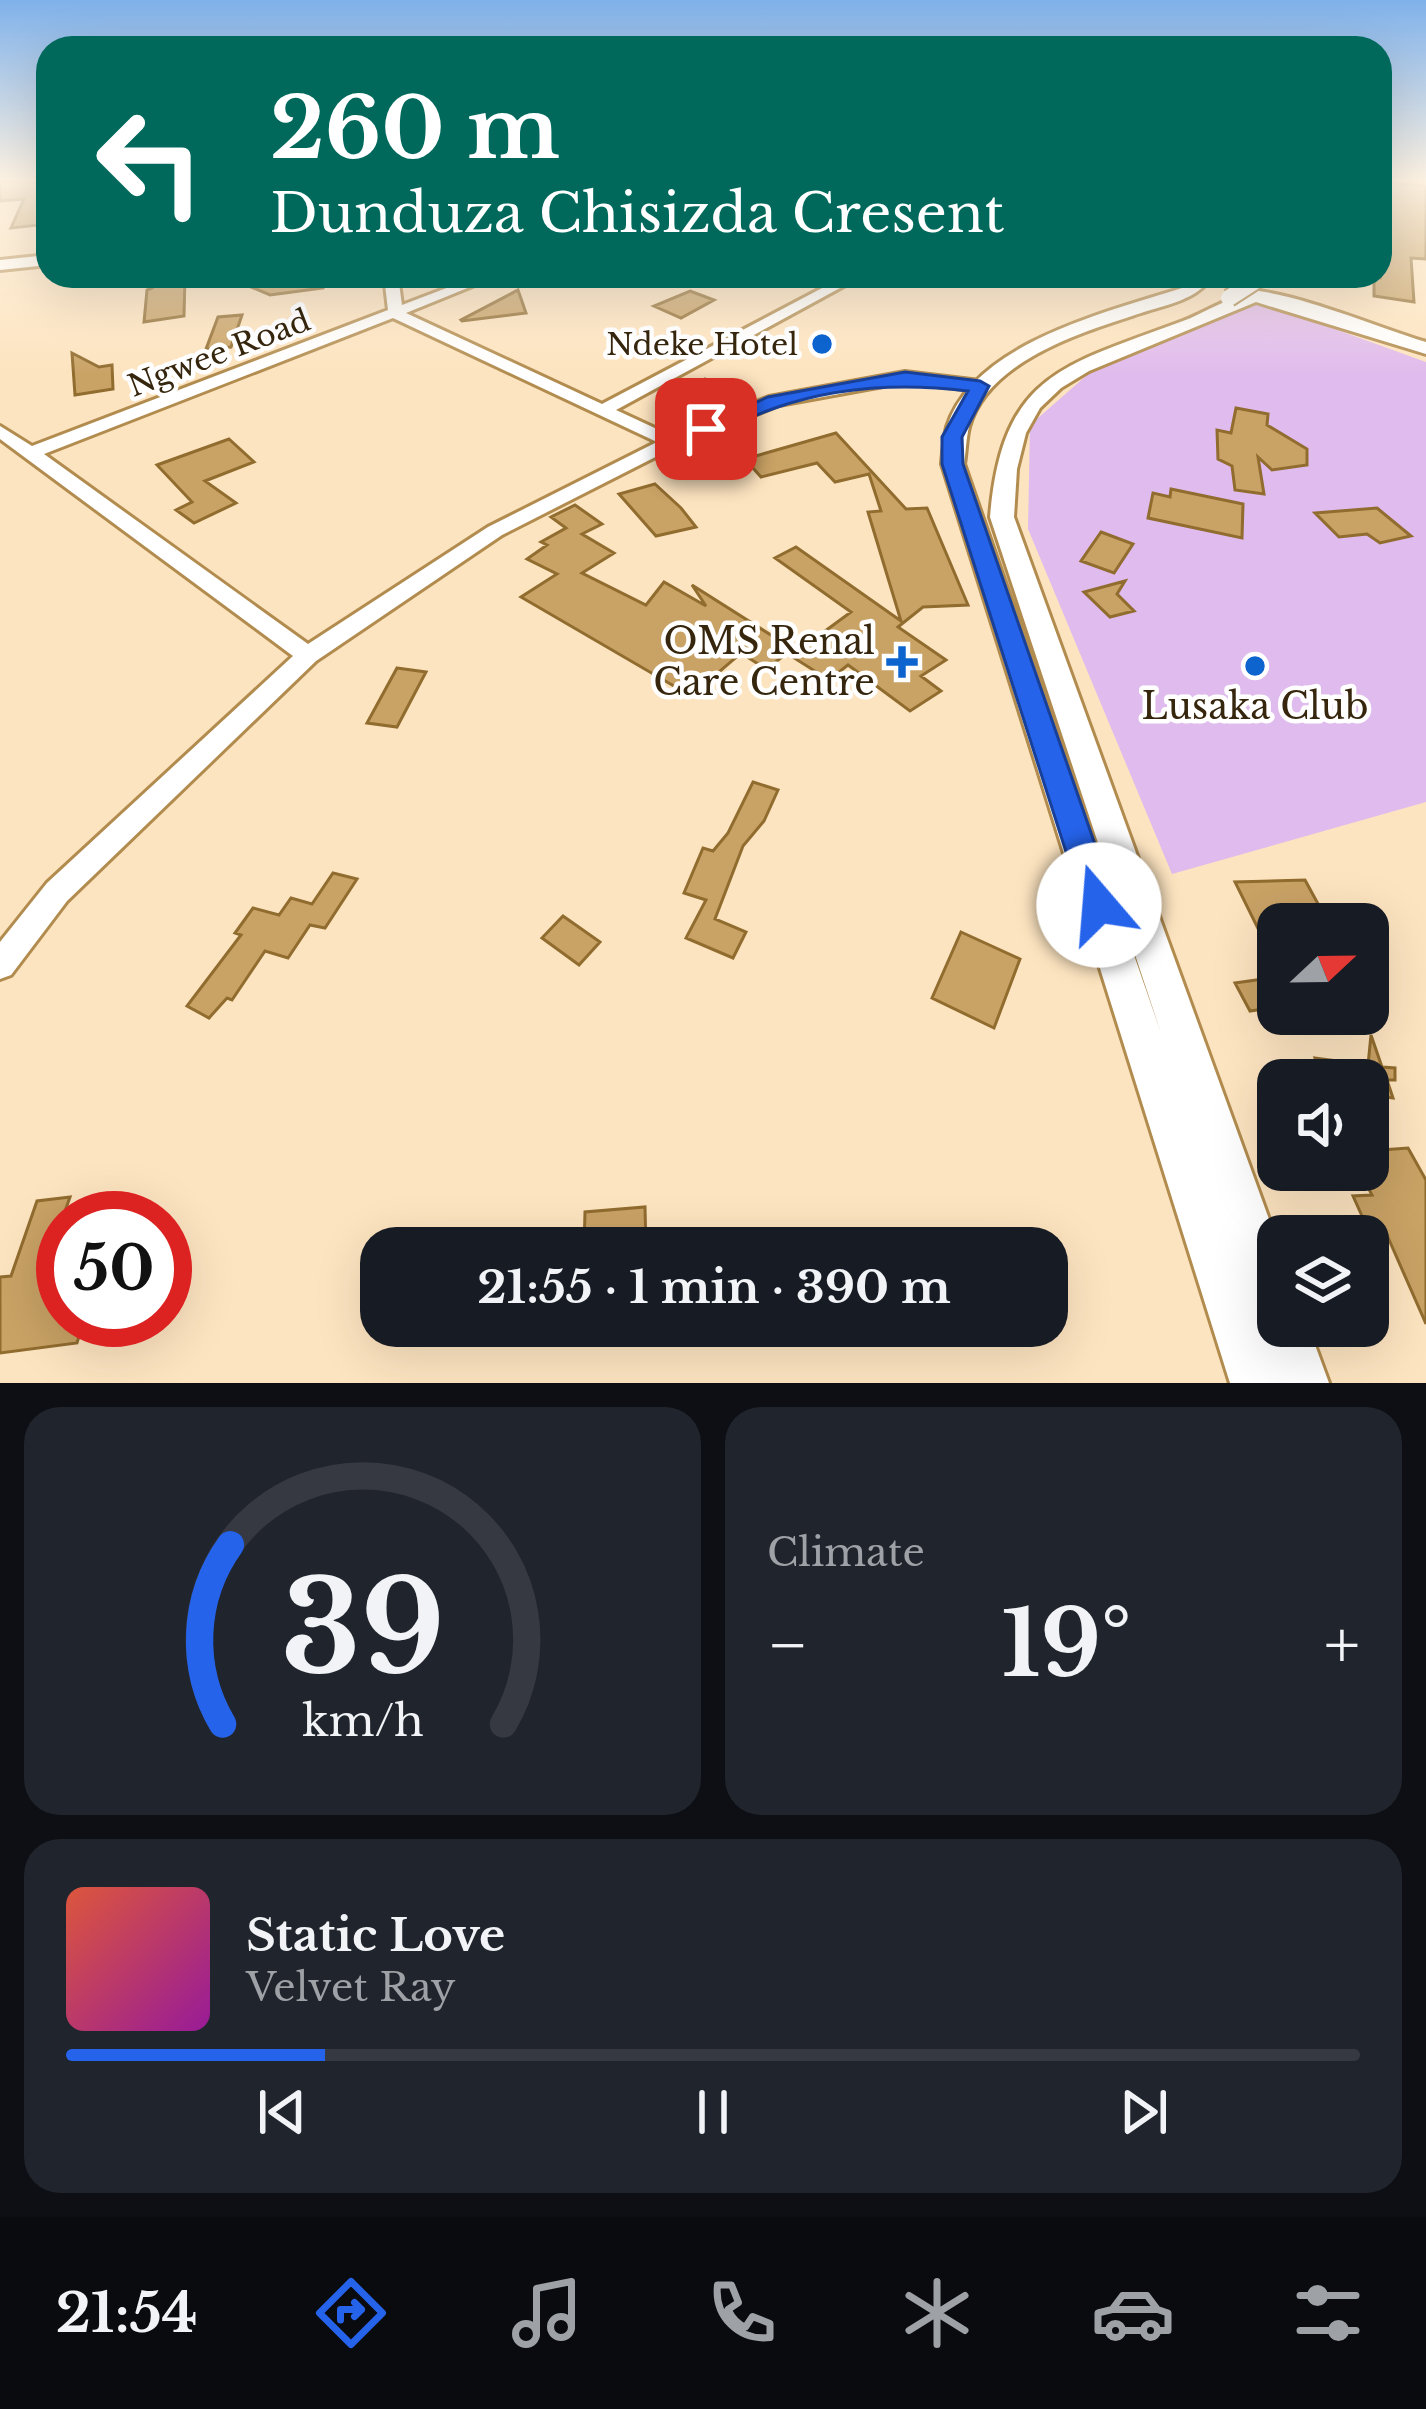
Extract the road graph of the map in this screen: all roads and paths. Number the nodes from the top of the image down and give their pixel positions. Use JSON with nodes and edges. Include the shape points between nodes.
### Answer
{"nodes":[{"id":1,"x":36,"y":261,"type":"edge"},
{"id":2,"x":0,"y":265,"type":"edge"},
{"id":3,"x":392,"y":288,"type":"edge"},
{"id":4,"x":460,"y":288,"type":"edge"},
{"id":5,"x":832,"y":288,"type":"edge"},
{"id":6,"x":1214,"y":288,"type":"edge"},
{"id":7,"x":1237,"y":288,"type":"edge"},
{"id":8,"x":1238,"y":288,"type":"edge"},
{"id":9,"x":1239,"y":288,"type":"edge"},
{"id":10,"x":1253,"y":288,"type":"edge"},
{"id":11,"x":395,"y":314,"type":"junction"},
{"id":12,"x":1426,"y":348,"type":"edge"},
{"id":13,"x":603,"y":410,"type":"junction"},
{"id":14,"x":991,"y":420,"type":"junction"},
{"id":15,"x":0,"y":431,"type":"edge"},
{"id":16,"x":671,"y":442,"type":"junction"},
{"id":17,"x":33,"y":452,"type":"junction"},
{"id":18,"x":963,"y":493,"type":"junction"},
{"id":19,"x":1002,"y":500,"type":"junction"},
{"id":20,"x":308,"y":655,"type":"junction"},
{"id":21,"x":0,"y":965,"type":"edge"},
{"id":22,"x":1257,"y":1252,"type":"edge"},
{"id":23,"x":1290,"y":1347,"type":"edge"},
{"id":24,"x":1256,"y":1383,"type":"edge"},
{"id":25,"x":1303,"y":1383,"type":"edge"}],
"edges":[{"from":1,"to":2,"type":"main road"},
{"from":3,"to":11,"type":"street"},
{"from":4,"to":11,"type":"street","name":"Ngwee Road"},
{"from":5,"to":13,"type":"street"},
{"from":6,"to":14,"type":"main road","via":[[1036,348]]},
{"from":7,"to":18,"type":"main road","via":[[1049,355],[1007,379],[980,416]]},
{"from":8,"to":14,"type":"main road","via":[[1062,360],[1022,383]]},
{"from":9,"to":19,"type":"main road","via":[[1056,381],[1029,404],[1011,433]]},
{"from":10,"to":12,"type":"main road"},
{"from":11,"to":13,"type":"street"},
{"from":11,"to":17,"type":"street","name":"Ngwee Road"},
{"from":13,"to":16,"type":"street"},
{"from":14,"to":16,"type":"street","via":[[905,377],[775,401]]},
{"from":14,"to":18,"type":"main road","via":[[952,437]]},
{"from":14,"to":19,"type":"main road","via":[[989,476]]},
{"from":15,"to":17,"type":"street"},
{"from":16,"to":20,"type":"street","via":[[495,531]]},
{"from":17,"to":20,"type":"street"},
{"from":18,"to":24,"type":"main road"},
{"from":19,"to":22,"type":"main road"},
{"from":20,"to":21,"type":"street","via":[[57,892]]},
{"from":23,"to":25,"type":"main road"}]}
